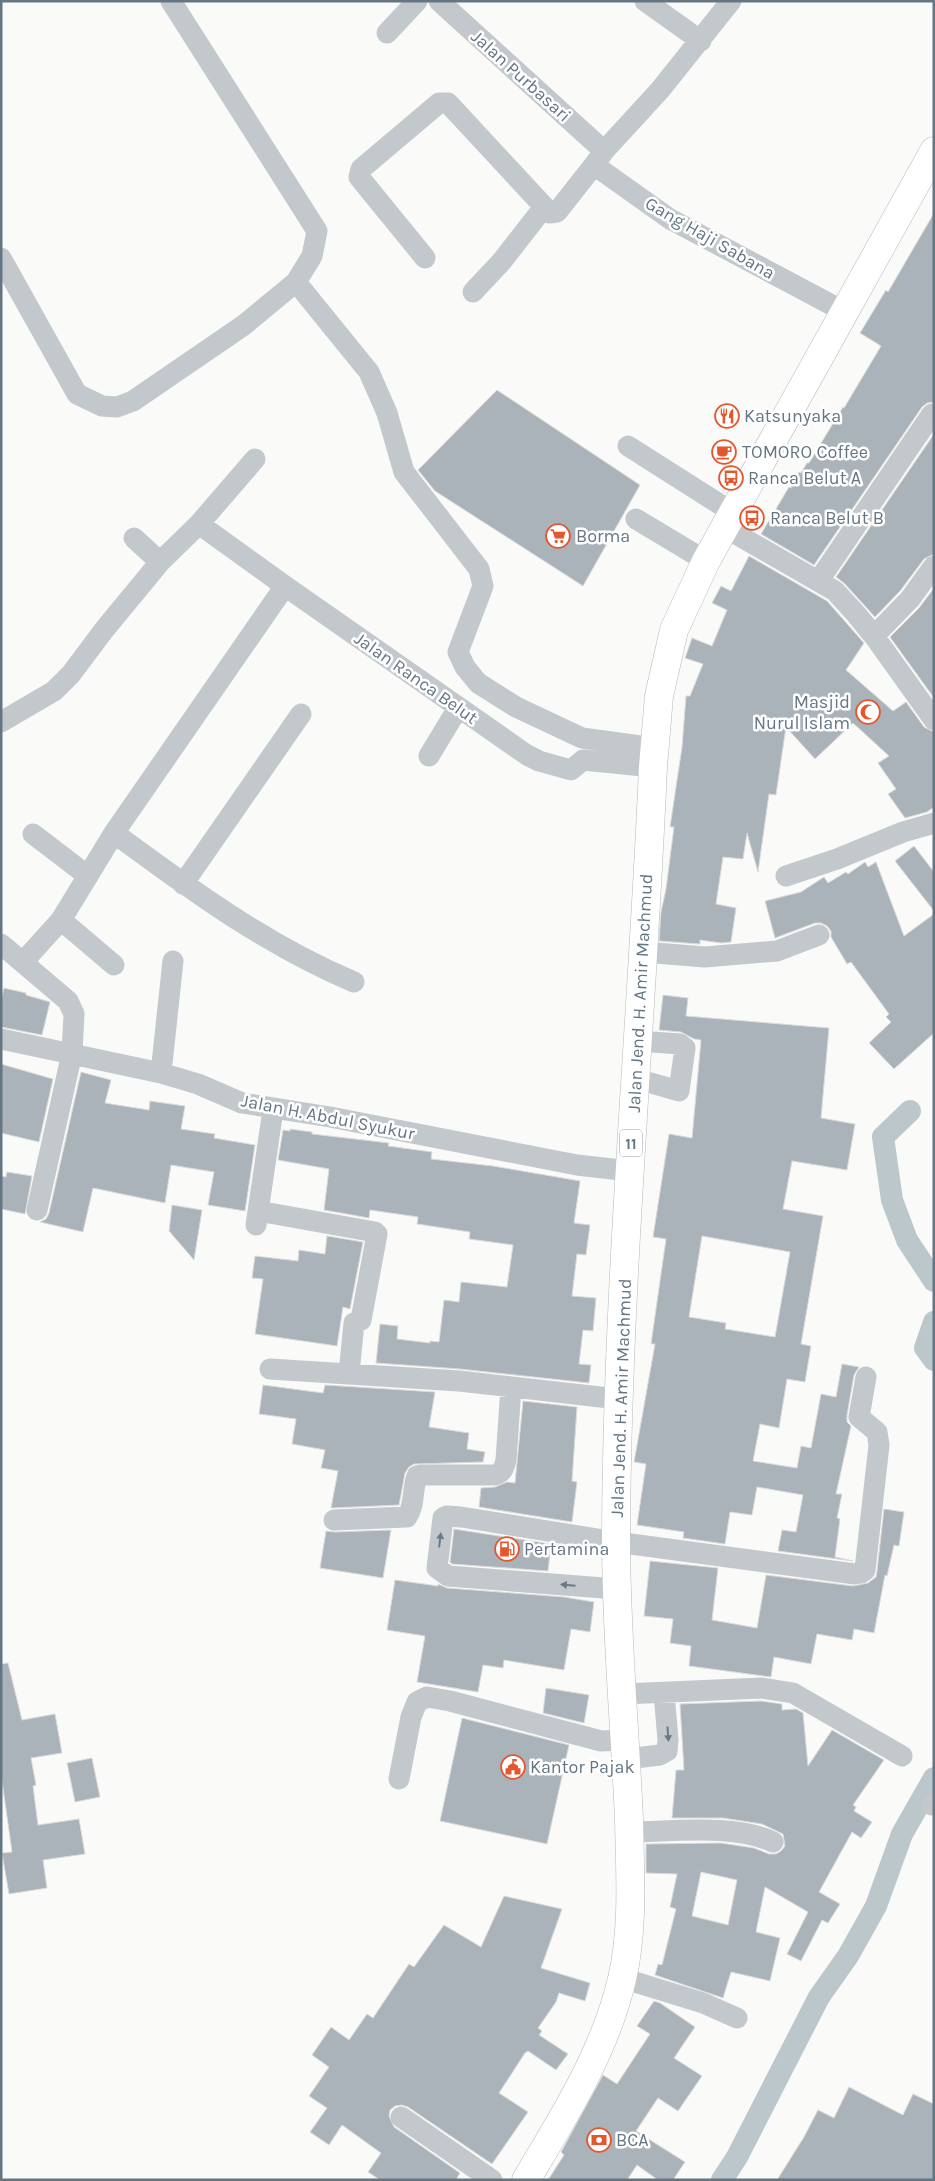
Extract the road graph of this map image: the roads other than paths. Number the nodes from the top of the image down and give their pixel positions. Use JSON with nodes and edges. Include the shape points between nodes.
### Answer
{"nodes":[{"id":1,"x":170,"y":1,"type":"edge"},
{"id":2,"x":417,"y":1,"type":"edge"},
{"id":3,"x":439,"y":1,"type":"edge"},
{"id":4,"x":645,"y":1,"type":"edge"},
{"id":5,"x":731,"y":1,"type":"edge"},
{"id":6,"x":387,"y":33,"type":"dead end"},
{"id":7,"x":701,"y":41,"type":"junction"},
{"id":8,"x":934,"y":151,"type":"edge"},
{"id":9,"x":599,"y":158,"type":"junction"},
{"id":10,"x":544,"y":207,"type":"junction"},
{"id":11,"x":1,"y":258,"type":"edge"},
{"id":12,"x":425,"y":258,"type":"dead end"},
{"id":13,"x":296,"y":282,"type":"junction"},
{"id":14,"x":473,"y":292,"type":"dead end"},
{"id":15,"x":845,"y":312,"type":"junction"},
{"id":16,"x":932,"y":414,"type":"dead end"},
{"id":17,"x":628,"y":446,"type":"dead end"},
{"id":18,"x":255,"y":459,"type":"dead end"},
{"id":19,"x":636,"y":519,"type":"dead end"},
{"id":20,"x":728,"y":520,"type":"junction"},
{"id":21,"x":199,"y":524,"type":"junction"},
{"id":22,"x":134,"y":538,"type":"dead end"},
{"id":23,"x":706,"y":561,"type":"junction"},
{"id":24,"x":160,"y":562,"type":"junction"},
{"id":25,"x":934,"y":566,"type":"edge"},
{"id":26,"x":819,"y":580,"type":"junction"},
{"id":27,"x":285,"y":586,"type":"junction"},
{"id":28,"x":874,"y":636,"type":"junction"},
{"id":29,"x":465,"y":667,"type":"junction"},
{"id":30,"x":448,"y":689,"type":"dead end"},
{"id":31,"x":458,"y":708,"type":"junction"},
{"id":32,"x":300,"y":714,"type":"dead end"},
{"id":33,"x":934,"y":720,"type":"edge"},
{"id":34,"x":1,"y":722,"type":"edge"},
{"id":35,"x":429,"y":756,"type":"dead end"},
{"id":36,"x":654,"y":758,"type":"junction"},
{"id":37,"x":934,"y":823,"type":"edge"},
{"id":38,"x":114,"y":833,"type":"junction"},
{"id":39,"x":32,"y":834,"type":"dead end"},
{"id":40,"x":88,"y":876,"type":"junction"},
{"id":41,"x":786,"y":876,"type":"dead end"},
{"id":42,"x":183,"y":884,"type":"junction"},
{"id":43,"x":61,"y":920,"type":"junction"},
{"id":44,"x":819,"y":934,"type":"dead end"},
{"id":45,"x":1,"y":944,"type":"edge"},
{"id":46,"x":643,"y":952,"type":"junction"},
{"id":47,"x":173,"y":961,"type":"dead end"},
{"id":48,"x":23,"y":962,"type":"junction"},
{"id":49,"x":114,"y":966,"type":"dead end"},
{"id":50,"x":354,"y":982,"type":"dead end"},
{"id":51,"x":1,"y":1040,"type":"edge"},
{"id":52,"x":638,"y":1041,"type":"junction"},
{"id":53,"x":72,"y":1053,"type":"junction"},
{"id":54,"x":161,"y":1073,"type":"junction"},
{"id":55,"x":635,"y":1082,"type":"junction"},
{"id":56,"x":273,"y":1110,"type":"junction"},
{"id":57,"x":630,"y":1171,"type":"junction"},
{"id":58,"x":37,"y":1210,"type":"dead end"},
{"id":59,"x":270,"y":1370,"type":"dead end"},
{"id":60,"x":349,"y":1373,"type":"junction"},
{"id":61,"x":866,"y":1377,"type":"dead end"},
{"id":62,"x":511,"y":1386,"type":"junction"},
{"id":63,"x":618,"y":1399,"type":"junction"},
{"id":64,"x":334,"y":1520,"type":"dead end"},
{"id":65,"x":616,"y":1542,"type":"junction"},
{"id":66,"x":617,"y":1589,"type":"junction"},
{"id":67,"x":664,"y":1693,"type":"junction"},
{"id":68,"x":623,"y":1694,"type":"junction"},
{"id":69,"x":626,"y":1750,"type":"junction"},
{"id":70,"x":902,"y":1756,"type":"dead end"},
{"id":71,"x":399,"y":1778,"type":"dead end"},
{"id":72,"x":629,"y":1832,"type":"junction"},
{"id":73,"x":773,"y":1842,"type":"dead end"},
{"id":74,"x":622,"y":1978,"type":"junction"},
{"id":75,"x":738,"y":2018,"type":"dead end"},
{"id":76,"x":401,"y":2117,"type":"dead end"},
{"id":77,"x":492,"y":2180,"type":"edge"},
{"id":78,"x":526,"y":2180,"type":"edge"}],
"edges":[{"from":1,"to":13,"type":"street","via":[[317,231],[312,256]]},
{"from":2,"to":6,"type":"street"},
{"from":3,"to":9,"type":"street","name":"Jalan Purbasari"},
{"from":4,"to":7,"type":"street"},
{"from":5,"to":7,"type":"street"},
{"from":7,"to":9,"type":"street"},
{"from":8,"to":15,"type":"highway","name":"Jalan Jend. H. Amir Machmud","number":"11"},
{"from":9,"to":10,"type":"street","via":[[557,212],[552,213]]},
{"from":9,"to":15,"type":"street","name":"Gang Haji Sabana","via":[[670,219]]},
{"from":10,"to":12,"type":"street","via":[[448,103],[439,103],[360,169],[359,177]]},
{"from":10,"to":14,"type":"street"},
{"from":11,"to":13,"type":"street","via":[[77,394],[102,406],[133,401],[244,325]]},
{"from":13,"to":29,"type":"street","via":[[369,372],[387,413],[404,472],[479,569],[483,586],[458,652]]},
{"from":15,"to":20,"type":"highway","name":"Jalan Jend. H. Amir Machmud","number":"11"},
{"from":16,"to":26,"type":"street"},
{"from":17,"to":20,"type":"street"},
{"from":18,"to":21,"type":"street"},
{"from":19,"to":23,"type":"street"},
{"from":20,"to":23,"type":"highway","name":"Jalan Jend. H. Amir Machmud","number":"11"},
{"from":20,"to":26,"type":"street"},
{"from":21,"to":24,"type":"street"},
{"from":21,"to":27,"type":"street","name":"Jalan Ranca Belut"},
{"from":22,"to":24,"type":"street"},
{"from":23,"to":36,"type":"highway","name":"Jalan Jend. H. Amir Machmud","number":"11","via":[[674,630],[659,696]]},
{"from":24,"to":34,"type":"street","via":[[71,674],[54,691]]},
{"from":25,"to":28,"type":"street","via":[[910,599]]},
{"from":26,"to":28,"type":"street","via":[[835,591]]},
{"from":27,"to":31,"type":"street","name":"Jalan Ranca Belut"},
{"from":27,"to":38,"type":"street"},
{"from":28,"to":33,"type":"street"},
{"from":29,"to":30,"type":"street"},
{"from":29,"to":36,"type":"street","via":[[478,683],[516,707],[582,738]]},
{"from":31,"to":35,"type":"street"},
{"from":31,"to":36,"type":"street","name":"Jalan Ranca Belut","via":[[527,756],[571,770],[583,760]]},
{"from":32,"to":42,"type":"street"},
{"from":36,"to":46,"type":"highway","name":"Jalan Jend. H. Amir Machmud","number":"11"},
{"from":37,"to":41,"type":"street"},
{"from":38,"to":40,"type":"street"},
{"from":38,"to":42,"type":"street"},
{"from":39,"to":40,"type":"street"},
{"from":40,"to":43,"type":"street"},
{"from":42,"to":50,"type":"street","via":[[272,942],[315,966]]},
{"from":43,"to":48,"type":"street"},
{"from":43,"to":49,"type":"street"},
{"from":44,"to":46,"type":"street","via":[[777,951],[705,957]]},
{"from":45,"to":48,"type":"street"},
{"from":46,"to":52,"type":"highway","name":"Jalan Jend. H. Amir Machmud","number":"11"},
{"from":47,"to":54,"type":"street"},
{"from":48,"to":53,"type":"street","via":[[68,1001],[74,1014]]},
{"from":51,"to":53,"type":"street","name":"Jalan H. Abdul Syukur"},
{"from":52,"to":55,"type":"highway","name":"Jalan Jend. H. Amir Machmud","number":"11"},
{"from":52,"to":55,"type":"street","via":[[680,1044],[685,1048],[679,1091]]},
{"from":53,"to":54,"type":"street","name":"Jalan H. Abdul Syukur"},
{"from":53,"to":58,"type":"street"},
{"from":54,"to":56,"type":"street","name":"Jalan H. Abdul Syukur","via":[[198,1084],[242,1103]]},
{"from":55,"to":57,"type":"highway","name":"Jalan Jend. H. Amir Machmud","number":"11"},
{"from":56,"to":57,"type":"street","name":"Jalan H. Abdul Syukur","via":[[330,1117]]},
{"from":56,"to":60,"type":"street","via":[[257,1218],[377,1234],[362,1320],[354,1323]]},
{"from":57,"to":63,"type":"highway","name":"Jalan Jend. H. Amir Machmud","number":"11"},
{"from":59,"to":60,"type":"street"},
{"from":60,"to":62,"type":"street"},
{"from":61,"to":65,"type":"street","via":[[859,1417],[877,1432],[880,1444],[865,1570],[861,1573]]},
{"from":62,"to":63,"type":"street"},
{"from":62,"to":64,"type":"street","via":[[506,1460],[500,1473],[417,1476],[412,1510],[407,1517]]},
{"from":63,"to":65,"type":"highway","name":"Jalan Jend. H. Amir Machmud","number":"11"},
{"from":65,"to":66,"type":"highway","name":"Jalan Jend. H. Amir Machmud","number":"11"},
{"from":66,"to":65,"type":"street","one_way":true,"via":[[448,1576],[437,1568],[443,1518],[447,1516]]},
{"from":66,"to":68,"type":"highway","name":"Jalan Jend. H. Amir Machmud","number":"11"},
{"from":67,"to":68,"type":"street"},
{"from":67,"to":69,"type":"street","one_way":true,"via":[[667,1751],[660,1755]]},
{"from":67,"to":70,"type":"street","via":[[762,1688],[793,1693]]},
{"from":68,"to":69,"type":"highway","name":"Jalan Jend. H. Amir Machmud","number":"11"},
{"from":69,"to":71,"type":"street","via":[[426,1697],[417,1702],[411,1717]]},
{"from":69,"to":72,"type":"highway","name":"Jalan Jend. H. Amir Machmud","number":"11"},
{"from":72,"to":73,"type":"street","via":[[729,1831]]},
{"from":72,"to":74,"type":"highway","name":"Jalan Jend. H. Amir Machmud","number":"11","via":[[629,1909]]},
{"from":74,"to":75,"type":"street","via":[[703,2003]]},
{"from":74,"to":78,"type":"highway","name":"Jalan Jend. H. Amir Machmud","number":"11","via":[[608,2026],[584,2081]]},
{"from":76,"to":77,"type":"street"}]}
